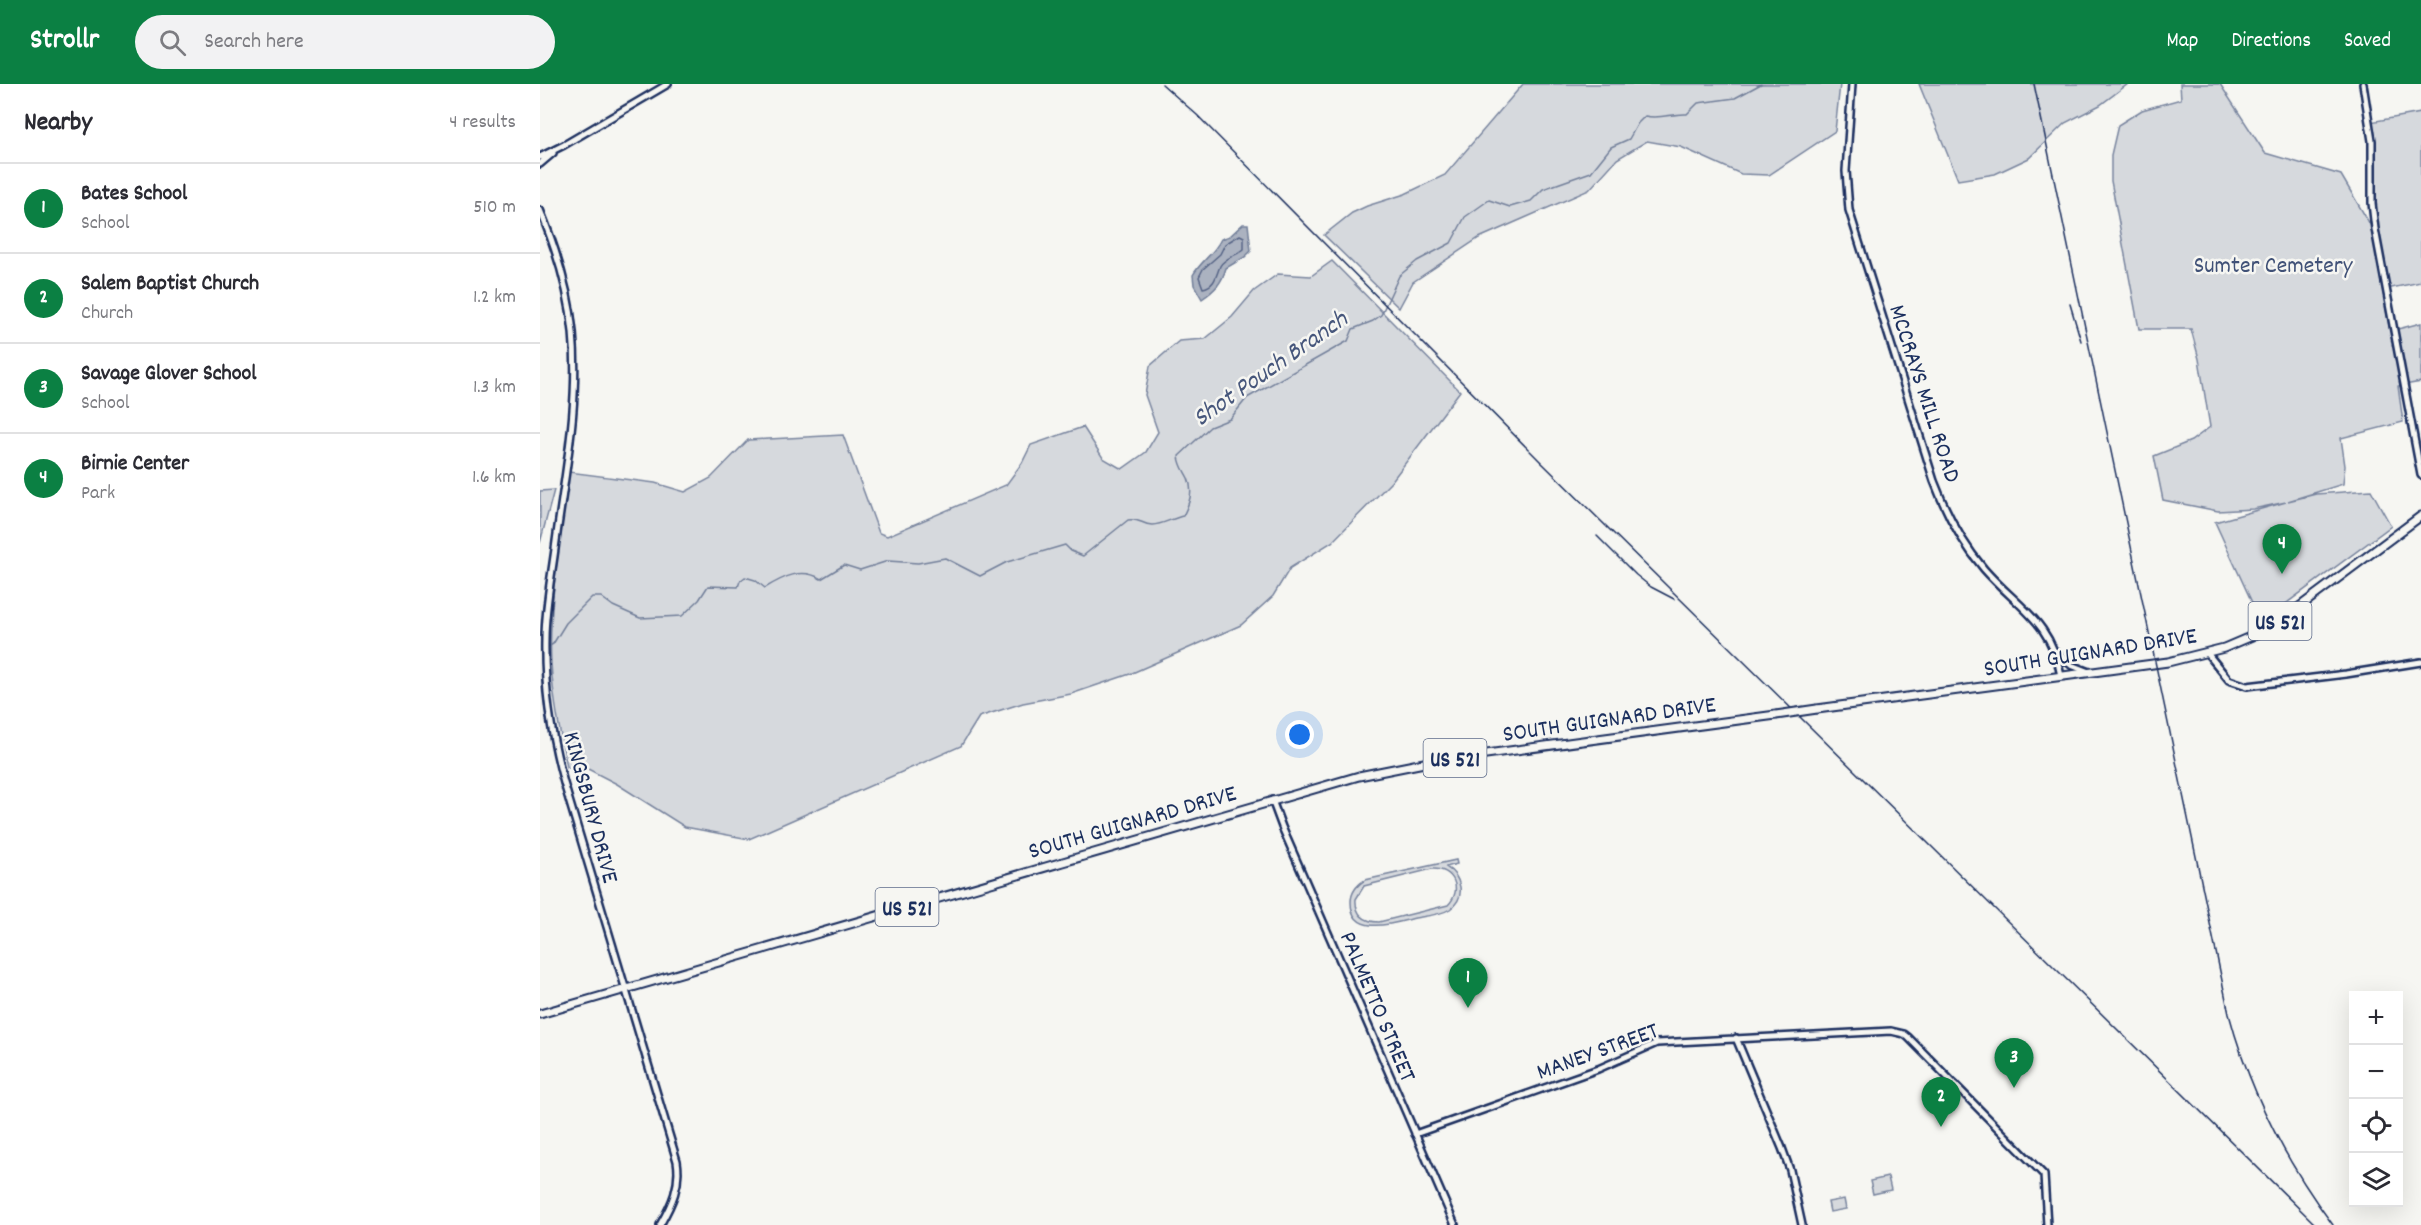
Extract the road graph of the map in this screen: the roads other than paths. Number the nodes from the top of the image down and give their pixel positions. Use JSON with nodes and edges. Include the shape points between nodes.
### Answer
{"nodes":[{"id":1,"x":668,"y":84,"type":"edge"},
{"id":2,"x":1852,"y":84,"type":"edge"},
{"id":3,"x":2363,"y":84,"type":"edge"},
{"id":4,"x":564,"y":145,"type":"junction"},
{"id":5,"x":540,"y":157,"type":"edge"},
{"id":6,"x":540,"y":164,"type":"edge"},
{"id":7,"x":540,"y":210,"type":"edge"},
{"id":8,"x":2421,"y":475,"type":"edge"},
{"id":9,"x":2421,"y":516,"type":"edge"},
{"id":10,"x":2056,"y":651,"type":"junction"},
{"id":11,"x":2207,"y":653,"type":"junction"},
{"id":12,"x":2421,"y":662,"type":"edge"},
{"id":13,"x":2089,"y":672,"type":"junction"},
{"id":14,"x":2061,"y":676,"type":"junction"},
{"id":15,"x":1272,"y":800,"type":"junction"},
{"id":16,"x":626,"y":989,"type":"junction"},
{"id":17,"x":540,"y":1014,"type":"edge"},
{"id":18,"x":1736,"y":1038,"type":"junction"},
{"id":19,"x":1415,"y":1134,"type":"junction"},
{"id":20,"x":660,"y":1225,"type":"edge"},
{"id":21,"x":1455,"y":1225,"type":"edge"},
{"id":22,"x":1802,"y":1225,"type":"edge"},
{"id":23,"x":2047,"y":1225,"type":"edge"}],
"edges":[{"from":1,"to":4,"type":"street"},
{"from":2,"to":10,"type":"street","name":"MCCRAYS MILL ROAD","via":[[1846,171],[1849,210],[1934,481],[1967,546],[1990,575],[2037,620]]},
{"from":3,"to":8,"type":"street","via":[[2372,141],[2375,229]]},
{"from":4,"to":5,"type":"street"},
{"from":4,"to":6,"type":"street"},
{"from":7,"to":16,"type":"street","name":"KINGSBURY DRIVE","via":[[566,286],[574,352],[574,398],[545,638],[547,703],[557,758]]},
{"from":9,"to":11,"type":"highway","name":"SOUTH GUIGNARD DRIVE","number":"US 521","via":[[2277,624],[2250,639]]},
{"from":10,"to":13,"type":"street","via":[[2071,665]]},
{"from":10,"to":14,"type":"street","name":"MCCRAYS MILL ROAD"},
{"from":11,"to":12,"type":"street","via":[[2222,674],[2237,684],[2252,685]]},
{"from":11,"to":13,"type":"highway","name":"SOUTH GUIGNARD DRIVE","number":"US 521"},
{"from":13,"to":14,"type":"highway","name":"SOUTH GUIGNARD DRIVE","number":"US 521"},
{"from":14,"to":15,"type":"highway","name":"SOUTH GUIGNARD DRIVE","number":"US 521","bridge":true,"via":[[1434,761]]},
{"from":15,"to":16,"type":"highway","name":"SOUTH GUIGNARD DRIVE","number":"US 521"},
{"from":15,"to":19,"type":"street","name":"PALMETTO STREET"},
{"from":16,"to":17,"type":"highway","name":"SOUTH GUIGNARD DRIVE","number":"US 521"},
{"from":16,"to":20,"type":"street","name":"KINGSBURY DRIVE","via":[[678,1169],[676,1191]]},
{"from":18,"to":19,"type":"street","name":"MANEY STREET","via":[[1657,1043],[1598,1069]]},
{"from":18,"to":22,"type":"street","via":[[1790,1170]]},
{"from":18,"to":23,"type":"street","name":"MANEY STREET","via":[[1883,1030],[1906,1035],[2044,1175]]},
{"from":19,"to":21,"type":"street","name":"PALMETTO STREET"}]}
